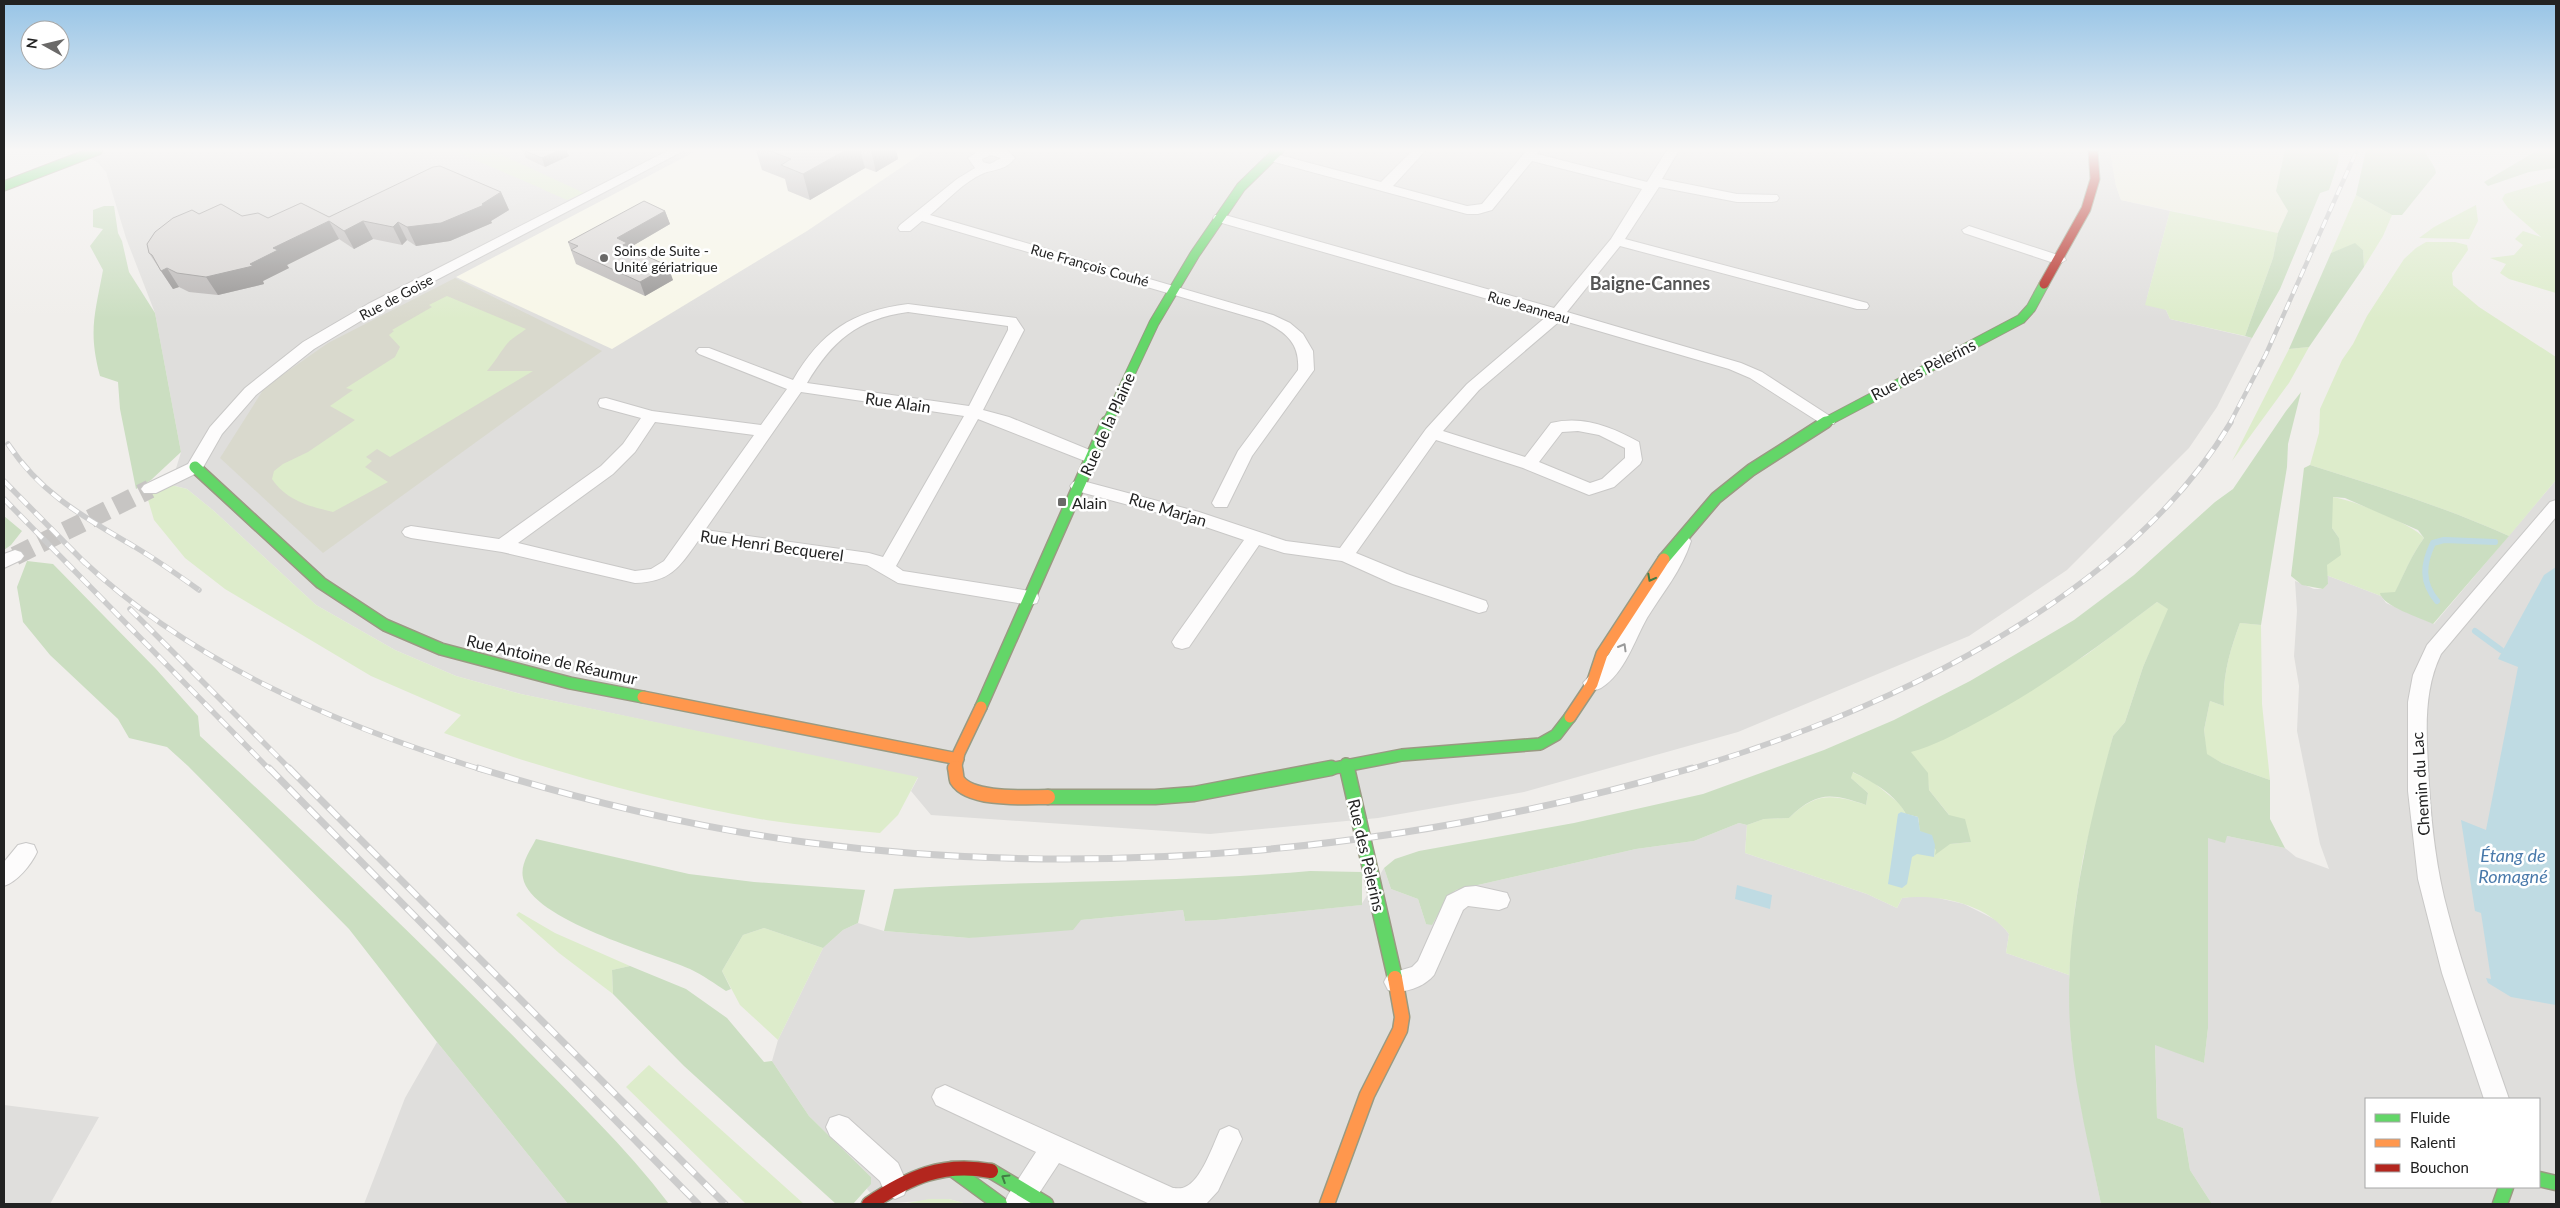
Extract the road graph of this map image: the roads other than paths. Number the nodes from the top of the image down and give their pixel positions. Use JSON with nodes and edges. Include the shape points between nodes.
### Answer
{"nodes":[{"id":1,"x":570,"y":206,"type":"edge"},
{"id":2,"x":932,"y":206,"type":"edge"},
{"id":3,"x":1228,"y":206,"type":"edge"},
{"id":4,"x":1453,"y":206,"type":"edge"},
{"id":5,"x":1488,"y":206,"type":"edge"},
{"id":6,"x":1639,"y":206,"type":"edge"},
{"id":7,"x":2087,"y":206,"type":"edge"},
{"id":8,"x":920,"y":216,"type":"junction"},
{"id":9,"x":1220,"y":218,"type":"junction"},
{"id":10,"x":904,"y":228,"type":"dead end"},
{"id":11,"x":1968,"y":230,"type":"dead end"},
{"id":12,"x":1617,"y":241,"type":"junction"},
{"id":13,"x":2059,"y":260,"type":"junction"},
{"id":14,"x":1173,"y":289,"type":"junction"},
{"id":15,"x":1862,"y":306,"type":"dead end"},
{"id":16,"x":1556,"y":316,"type":"junction"},
{"id":17,"x":704,"y":350,"type":"dead end"},
{"id":18,"x":798,"y":387,"type":"junction"},
{"id":19,"x":606,"y":403,"type":"dead end"},
{"id":20,"x":973,"y":412,"type":"junction"},
{"id":21,"x":651,"y":416,"type":"junction"},
{"id":22,"x":1828,"y":420,"type":"junction"},
{"id":23,"x":766,"y":431,"type":"junction"},
{"id":24,"x":1432,"y":432,"type":"junction"},
{"id":25,"x":1091,"y":457,"type":"junction"},
{"id":26,"x":1529,"y":464,"type":"junction"},
{"id":27,"x":195,"y":467,"type":"junction"},
{"id":28,"x":1079,"y":486,"type":"junction"},
{"id":29,"x":150,"y":489,"type":"tunnel mouth"},
{"id":30,"x":1221,"y":503,"type":"dead end"},
{"id":31,"x":2556,"y":506,"type":"edge"},
{"id":32,"x":411,"y":532,"type":"dead end"},
{"id":33,"x":693,"y":534,"type":"junction"},
{"id":34,"x":1255,"y":538,"type":"junction"},
{"id":35,"x":1682,"y":541,"type":"joint"},
{"id":36,"x":502,"y":546,"type":"junction"},
{"id":37,"x":1345,"y":555,"type":"junction"},
{"id":38,"x":885,"y":570,"type":"junction"},
{"id":39,"x":1030,"y":598,"type":"junction"},
{"id":40,"x":1479,"y":606,"type":"dead end"},
{"id":41,"x":1182,"y":642,"type":"dead end"},
{"id":42,"x":1592,"y":684,"type":"joint"},
{"id":43,"x":958,"y":759,"type":"junction"},
{"id":44,"x":1346,"y":764,"type":"junction"},
{"id":45,"x":26,"y":852,"type":"dead end"},
{"id":46,"x":4,"y":877,"type":"edge"},
{"id":47,"x":1499,"y":900,"type":"dead end"},
{"id":48,"x":1396,"y":982,"type":"junction"},
{"id":49,"x":945,"y":1097,"type":"dead end"},
{"id":50,"x":2496,"y":1098,"type":"edge"},
{"id":51,"x":839,"y":1127,"type":"dead end"},
{"id":52,"x":1229,"y":1139,"type":"dead end"},
{"id":53,"x":1054,"y":1148,"type":"junction"},
{"id":54,"x":2540,"y":1165,"type":"edge"},
{"id":55,"x":952,"y":1169,"type":"junction"},
{"id":56,"x":2540,"y":1179,"type":"edge"},
{"id":57,"x":2556,"y":1183,"type":"edge"},
{"id":58,"x":895,"y":1186,"type":"junction"},
{"id":59,"x":2506,"y":1188,"type":"edge"},
{"id":60,"x":1021,"y":1197,"type":"edge"},
{"id":61,"x":869,"y":1204,"type":"edge"},
{"id":62,"x":1000,"y":1204,"type":"edge"},
{"id":63,"x":1046,"y":1204,"type":"edge"},
{"id":64,"x":1327,"y":1204,"type":"edge"},
{"id":65,"x":2500,"y":1204,"type":"edge"}],
"edges":[{"from":1,"to":27,"type":"street","name":"Rue de Goise","via":[[358,316],[291,357],[262,378],[236,405],[206,445]]},
{"from":2,"to":8,"type":"street"},
{"from":3,"to":9,"type":"street","name":"Rue de la Plaine"},
{"from":4,"to":5,"type":"street","via":[[1467,210]]},
{"from":6,"to":12,"type":"street"},
{"from":7,"to":13,"type":"street","name":"Rue des Pèlerins"},
{"from":8,"to":10,"type":"street"},
{"from":8,"to":14,"type":"street","name":"Rue François Couhé"},
{"from":9,"to":14,"type":"street","name":"Rue de la Plaine"},
{"from":9,"to":16,"type":"street","name":"Rue Jeanneau"},
{"from":11,"to":13,"type":"street"},
{"from":12,"to":15,"type":"street"},
{"from":12,"to":16,"type":"street"},
{"from":13,"to":22,"type":"street","name":"Rue des Pèlerins","via":[[2038,299],[2021,319],[1885,387]]},
{"from":14,"to":25,"type":"street","name":"Rue de la Plaine"},
{"from":14,"to":30,"type":"street","name":"Rue François Couhé","via":[[1277,321],[1299,336],[1305,346],[1306,370],[1244,455]]},
{"from":16,"to":22,"type":"street","name":"Rue Jeanneau","via":[[1735,366],[1756,375]]},
{"from":16,"to":24,"type":"street","via":[[1473,387]]},
{"from":17,"to":18,"type":"street","name":"Rue Alain"},
{"from":18,"to":20,"type":"street","name":"Rue Alain"},
{"from":18,"to":20,"type":"street","via":[[822,348],[832,338],[885,311],[908,308],[1011,321],[1016,330]]},
{"from":18,"to":23,"type":"street"},
{"from":19,"to":21,"type":"street"},
{"from":20,"to":25,"type":"street","name":"Rue Alain"},
{"from":20,"to":38,"type":"street"},
{"from":21,"to":23,"type":"street"},
{"from":21,"to":36,"type":"street","via":[[630,448],[607,470]]},
{"from":22,"to":35,"type":"street","name":"Rue des Pèlerins","via":[[1753,469],[1714,500]]},
{"from":23,"to":33,"type":"street"},
{"from":24,"to":26,"type":"street"},
{"from":24,"to":37,"type":"street"},
{"from":25,"to":28,"type":"street","name":"Rue de la Plaine"},
{"from":26,"to":26,"type":"street","via":[[1590,489],[1608,483],[1634,460],[1633,446],[1607,431],[1576,424],[1557,427]]},
{"from":27,"to":29,"type":"street"},
{"from":27,"to":43,"type":"street","name":"Rue Antoine de Réaumur","via":[[321,583],[385,625],[441,649],[570,682]]},
{"from":28,"to":34,"type":"street","name":"Rue Marjan","via":[[1193,516]]},
{"from":28,"to":39,"type":"street","name":"Rue de la Plaine"},
{"from":31,"to":50,"type":"street","name":"Chemin du Lac","via":[[2434,650],[2424,666],[2418,690],[2418,769],[2424,844],[2433,896]]},
{"from":32,"to":36,"type":"street","name":"Rue Henri Becquerel"},
{"from":33,"to":36,"type":"street","name":"Rue Henri Becquerel","via":[[670,566],[649,578],[635,578]]},
{"from":33,"to":38,"type":"street","name":"Rue Henri Becquerel","via":[[869,559],[878,562]]},
{"from":34,"to":37,"type":"street","name":"Rue Marjan","via":[[1284,547]]},
{"from":34,"to":41,"type":"street"},
{"from":35,"to":42,"type":"street","name":"Rue des Pèlerins","via":[[1675,563],[1638,616],[1616,660]]},
{"from":37,"to":40,"type":"street","name":"Rue Marjan","via":[[1400,579]]},
{"from":38,"to":39,"type":"street","name":"Rue Henri Becquerel","via":[[898,577]]},
{"from":39,"to":43,"type":"street","name":"Rue de la Plaine"},
{"from":42,"to":44,"type":"street","name":"Rue des Pèlerins","via":[[1556,735],[1540,744],[1402,755]]},
{"from":43,"to":44,"type":"street","name":"Rue de la Plaine","via":[[956,779],[965,789],[982,795],[1072,798],[1194,794]]},
{"from":44,"to":48,"type":"street","name":"Rue des Pèlerins"},
{"from":45,"to":46,"type":"street"},
{"from":47,"to":48,"type":"street","via":[[1471,895],[1460,898],[1426,968],[1419,976]]},
{"from":48,"to":64,"type":"street","name":"Rue des Pèlerins","via":[[1402,1017],[1400,1030],[1367,1095]]},
{"from":49,"to":53,"type":"street"},
{"from":51,"to":58,"type":"street","via":[[889,1172]]},
{"from":52,"to":53,"type":"street","via":[[1203,1192],[1181,1202],[1172,1201]]},
{"from":53,"to":60,"type":"street"},
{"from":54,"to":57,"type":"street"},
{"from":55,"to":58,"type":"street","via":[[921,1173]]},
{"from":60,"to":55,"type":"street","one_way":true,"via":[[984,1168]]},
{"from":55,"to":62,"type":"street"},
{"from":56,"to":57,"type":"street"},
{"from":58,"to":61,"type":"street"},
{"from":59,"to":65,"type":"street"},
{"from":60,"to":63,"type":"street"}]}
